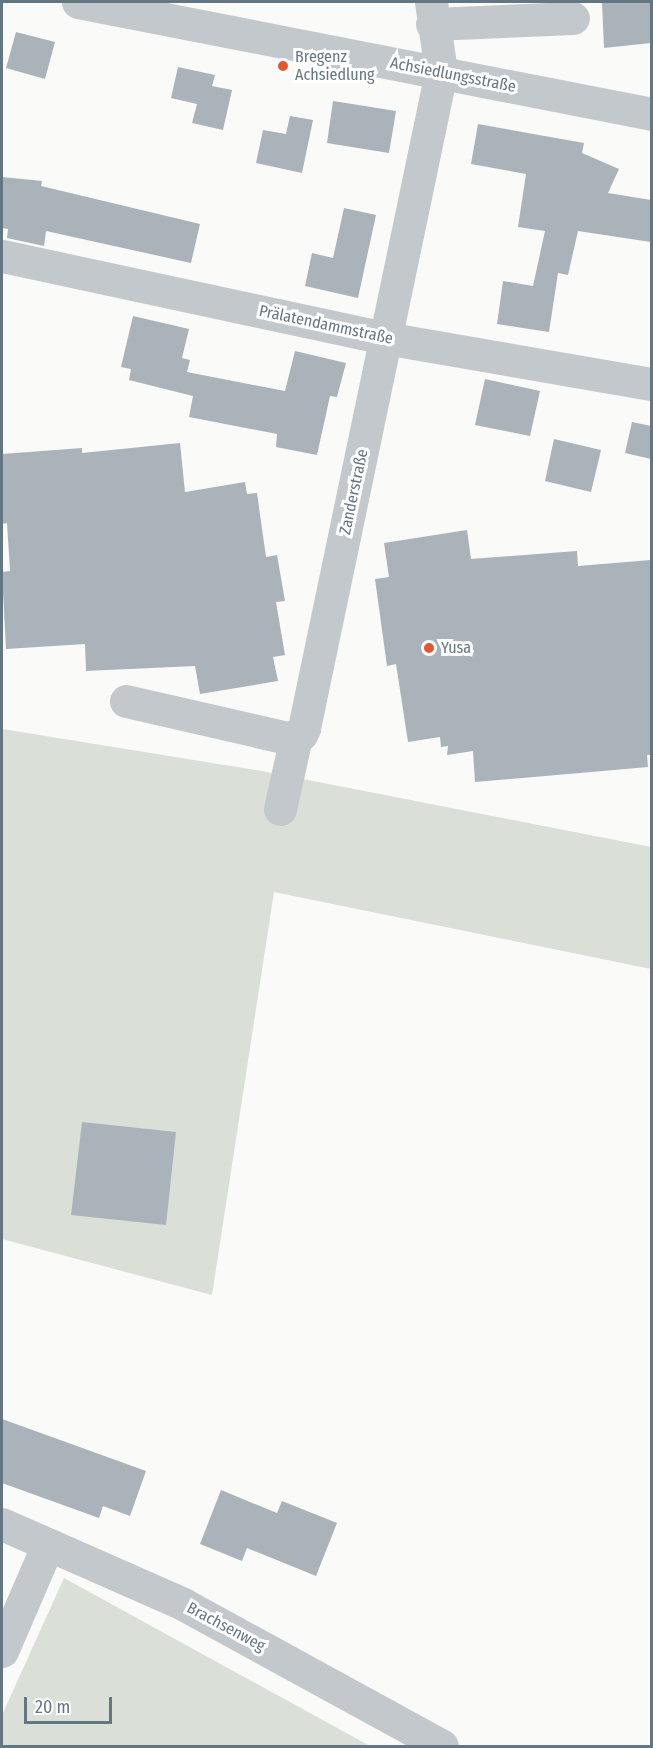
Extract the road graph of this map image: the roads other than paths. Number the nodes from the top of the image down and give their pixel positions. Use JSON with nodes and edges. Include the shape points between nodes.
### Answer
{"nodes":[{"id":1,"x":78,"y":2,"type":"edge"},
{"id":2,"x":431,"y":13,"type":"edge"},
{"id":3,"x":573,"y":18,"type":"dead end"},
{"id":4,"x":441,"y":72,"type":"junction"},
{"id":5,"x":651,"y":114,"type":"edge"},
{"id":6,"x":2,"y":256,"type":"edge"},
{"id":7,"x":385,"y":338,"type":"junction"},
{"id":8,"x":651,"y":384,"type":"edge"},
{"id":9,"x":126,"y":702,"type":"dead end"},
{"id":10,"x":296,"y":737,"type":"junction"},
{"id":11,"x":280,"y":808,"type":"dead end"},
{"id":12,"x":2,"y":1524,"type":"edge"},
{"id":13,"x":48,"y":1544,"type":"junction"},
{"id":14,"x":2,"y":1650,"type":"edge"},
{"id":15,"x":442,"y":1746,"type":"edge"}],
"edges":[{"from":1,"to":4,"type":"street","name":"Achsiedlungsstraße"},
{"from":2,"to":3,"type":"street"},
{"from":2,"to":4,"type":"street"},
{"from":4,"to":5,"type":"street","name":"Achsiedlungsstraße"},
{"from":4,"to":7,"type":"street","name":"Zanderstraße"},
{"from":6,"to":7,"type":"street","name":"Prälatendammstraße"},
{"from":7,"to":8,"type":"street","name":"Prälatendammstraße"},
{"from":7,"to":10,"type":"street","name":"Zanderstraße","via":[[304,728]]},
{"from":9,"to":10,"type":"street"},
{"from":10,"to":11,"type":"street","name":"Zanderstraße"},
{"from":12,"to":13,"type":"street","name":"Brachsenweg"},
{"from":13,"to":14,"type":"street"},
{"from":13,"to":15,"type":"street","name":"Brachsenweg","via":[[183,1604]]}]}
